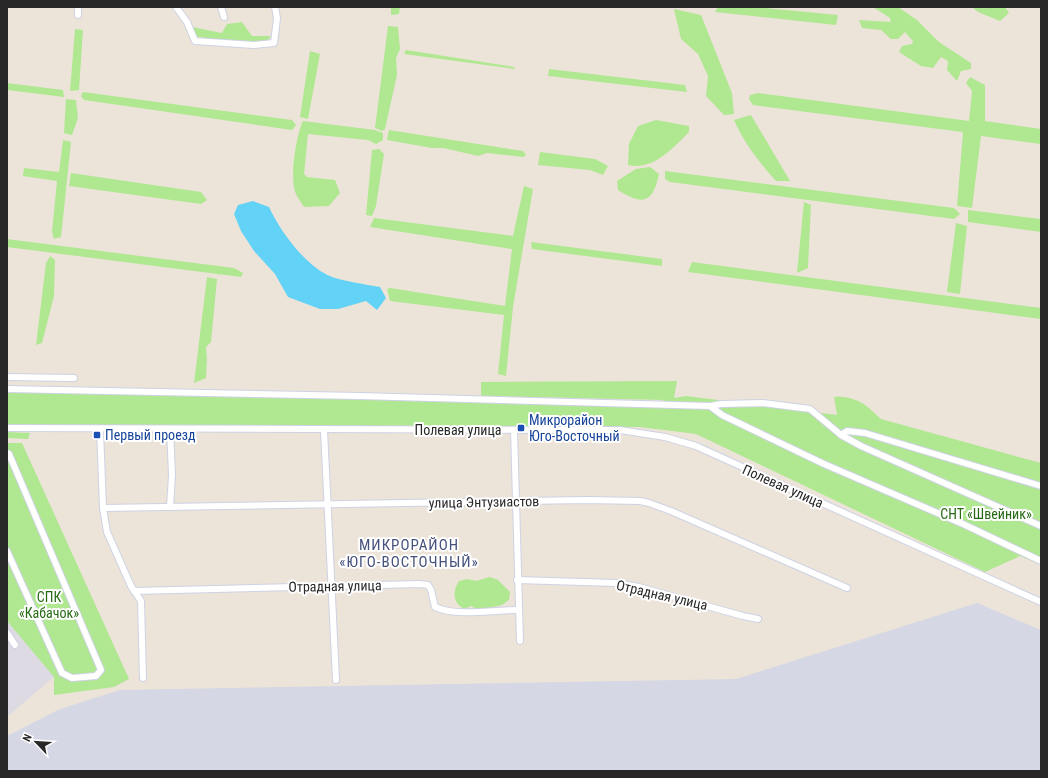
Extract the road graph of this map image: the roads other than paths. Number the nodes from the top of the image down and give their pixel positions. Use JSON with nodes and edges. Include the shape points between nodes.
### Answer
{"nodes":[{"id":1,"x":78,"y":7,"type":"edge"},
{"id":2,"x":176,"y":7,"type":"edge"},
{"id":3,"x":221,"y":7,"type":"edge"},
{"id":4,"x":275,"y":7,"type":"edge"},
{"id":5,"x":78,"y":15,"type":"dead end"},
{"id":6,"x":224,"y":17,"type":"dead end"},
{"id":7,"x":7,"y":377,"type":"edge"},
{"id":8,"x":74,"y":378,"type":"dead end"},
{"id":9,"x":7,"y":389,"type":"edge"},
{"id":10,"x":710,"y":406,"type":"junction"},
{"id":11,"x":7,"y":428,"type":"edge"},
{"id":12,"x":100,"y":429,"type":"junction"},
{"id":13,"x":170,"y":429,"type":"junction"},
{"id":14,"x":324,"y":430,"type":"junction"},
{"id":15,"x":514,"y":430,"type":"junction"},
{"id":16,"x":841,"y":435,"type":"junction"},
{"id":17,"x":7,"y":453,"type":"edge"},
{"id":18,"x":1041,"y":486,"type":"edge"},
{"id":19,"x":517,"y":502,"type":"junction"},
{"id":20,"x":328,"y":505,"type":"junction"},
{"id":21,"x":170,"y":507,"type":"junction"},
{"id":22,"x":103,"y":508,"type":"junction"},
{"id":23,"x":1041,"y":526,"type":"edge"},
{"id":24,"x":7,"y":551,"type":"edge"},
{"id":25,"x":1041,"y":561,"type":"edge"},
{"id":26,"x":517,"y":580,"type":"junction"},
{"id":27,"x":331,"y":586,"type":"junction"},
{"id":28,"x":847,"y":588,"type":"dead end"},
{"id":29,"x":134,"y":591,"type":"junction"},
{"id":30,"x":1041,"y":602,"type":"edge"},
{"id":31,"x":518,"y":610,"type":"junction"},
{"id":32,"x":758,"y":619,"type":"dead end"},
{"id":33,"x":7,"y":633,"type":"edge"},
{"id":34,"x":520,"y":641,"type":"dead end"},
{"id":35,"x":15,"y":645,"type":"dead end"},
{"id":36,"x":143,"y":678,"type":"dead end"},
{"id":37,"x":336,"y":680,"type":"dead end"}],
"edges":[{"from":1,"to":5,"type":"street"},
{"from":2,"to":4,"type":"street","via":[[187,22],[195,41],[254,45],[274,43],[277,18]]},
{"from":3,"to":6,"type":"street"},
{"from":7,"to":8,"type":"street"},
{"from":9,"to":10,"type":"street"},
{"from":10,"to":16,"type":"street","via":[[763,403],[810,409]]},
{"from":10,"to":25,"type":"street","via":[[722,415],[824,464]]},
{"from":11,"to":12,"type":"street","name":"Полевая улица"},
{"from":12,"to":13,"type":"street","name":"Полевая улица"},
{"from":12,"to":22,"type":"street"},
{"from":13,"to":14,"type":"street","name":"Полевая улица"},
{"from":13,"to":21,"type":"street"},
{"from":14,"to":15,"type":"street","name":"Полевая улица"},
{"from":14,"to":20,"type":"street"},
{"from":15,"to":19,"type":"street"},
{"from":15,"to":30,"type":"street","name":"Полевая улица","via":[[620,430],[664,437],[696,446]]},
{"from":16,"to":18,"type":"street","via":[[847,431],[865,433]]},
{"from":16,"to":23,"type":"street"},
{"from":17,"to":24,"type":"street","via":[[41,526],[100,670],[96,676],[72,678],[62,673]]},
{"from":19,"to":20,"type":"street","name":"улица Энтузиастов"},
{"from":19,"to":26,"type":"street"},
{"from":19,"to":28,"type":"street","name":"улица Энтузиастов","via":[[640,501],[671,511]]},
{"from":20,"to":21,"type":"street","name":"улица Энтузиастов"},
{"from":20,"to":27,"type":"street"},
{"from":21,"to":22,"type":"street","name":"улица Энтузиастов"},
{"from":22,"to":29,"type":"street","via":[[107,532]]},
{"from":26,"to":31,"type":"street"},
{"from":26,"to":32,"type":"street","name":"Отрадная улица","via":[[616,583]]},
{"from":27,"to":29,"type":"street","name":"Отрадная улица"},
{"from":27,"to":31,"type":"street","name":"Отрадная улица","via":[[428,585],[438,609],[455,612]]},
{"from":27,"to":37,"type":"street"},
{"from":29,"to":36,"type":"street","via":[[141,601]]},
{"from":31,"to":34,"type":"street"},
{"from":33,"to":35,"type":"street"}]}
